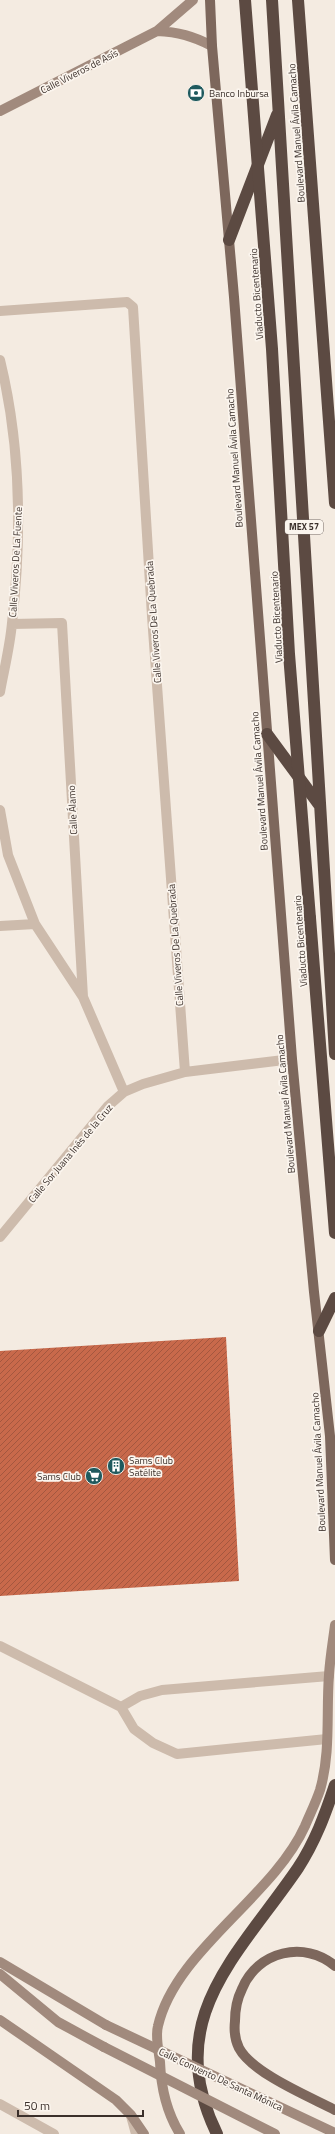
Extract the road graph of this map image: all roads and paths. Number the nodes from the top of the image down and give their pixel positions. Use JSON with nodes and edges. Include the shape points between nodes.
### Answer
{"nodes":[{"id":1,"x":193,"y":0,"type":"edge"},
{"id":2,"x":210,"y":0,"type":"edge"},
{"id":3,"x":245,"y":0,"type":"edge"},
{"id":4,"x":272,"y":0,"type":"edge"},
{"id":5,"x":298,"y":0,"type":"edge"},
{"id":6,"x":157,"y":31,"type":"junction"},
{"id":7,"x":212,"y":46,"type":"junction"},
{"id":8,"x":279,"y":110,"type":"junction"},
{"id":9,"x":0,"y":111,"type":"edge"},
{"id":10,"x":229,"y":240,"type":"junction"},
{"id":11,"x":0,"y":311,"type":"edge"},
{"id":12,"x":0,"y":360,"type":"edge"},
{"id":13,"x":334,"y":478,"type":"edge"},
{"id":14,"x":335,"y":503,"type":"edge"},
{"id":15,"x":12,"y":624,"type":"junction"},
{"id":16,"x":0,"y":692,"type":"edge"},
{"id":17,"x":267,"y":734,"type":"junction"},
{"id":18,"x":320,"y":806,"type":"junction"},
{"id":19,"x":0,"y":810,"type":"edge"},
{"id":20,"x":35,"y":924,"type":"junction"},
{"id":21,"x":0,"y":926,"type":"edge"},
{"id":22,"x":83,"y":997,"type":"junction"},
{"id":23,"x":335,"y":1054,"type":"edge"},
{"id":24,"x":292,"y":1059,"type":"junction"},
{"id":25,"x":184,"y":1072,"type":"junction"},
{"id":26,"x":124,"y":1092,"type":"junction"},
{"id":27,"x":335,"y":1233,"type":"edge"},
{"id":28,"x":0,"y":1237,"type":"edge"},
{"id":29,"x":335,"y":1298,"type":"edge"},
{"id":30,"x":320,"y":1331,"type":"junction"},
{"id":31,"x":335,"y":1560,"type":"edge"},
{"id":32,"x":335,"y":1624,"type":"edge"},
{"id":33,"x":0,"y":1646,"type":"edge"},
{"id":34,"x":329,"y":1676,"type":"junction"},
{"id":35,"x":121,"y":1707,"type":"junction"},
{"id":36,"x":327,"y":1739,"type":"junction"},
{"id":37,"x":335,"y":1785,"type":"edge"},
{"id":38,"x":0,"y":1962,"type":"edge"},
{"id":39,"x":335,"y":1966,"type":"edge"},
{"id":40,"x":0,"y":1974,"type":"edge"},
{"id":41,"x":0,"y":2020,"type":"edge"},
{"id":42,"x":0,"y":2104,"type":"edge"},
{"id":43,"x":335,"y":2110,"type":"edge"},
{"id":44,"x":131,"y":2114,"type":"junction"},
{"id":45,"x":335,"y":2133,"type":"edge"},
{"id":46,"x":54,"y":2134,"type":"edge"},
{"id":47,"x":136,"y":2134,"type":"edge"},
{"id":48,"x":144,"y":2134,"type":"edge"},
{"id":49,"x":180,"y":2134,"type":"edge"},
{"id":50,"x":217,"y":2134,"type":"edge"},
{"id":51,"x":275,"y":2134,"type":"edge"}],
"edges":[{"from":1,"to":6,"type":"main road","name":"Calle Viveros de Asís"},
{"from":2,"to":7,"type":"main road","name":"Boulevard Manuel Ávila Camacho"},
{"from":3,"to":27,"type":"highway","name":"Viaducto Bicentenario","bridge":true,"via":[[272,349],[290,654]]},
{"from":4,"to":8,"type":"highway","name":"Boulevard Manuel Ávila Camacho","number":"MEX 57"},
{"from":5,"to":13,"type":"highway","name":"Boulevard Manuel Ávila Camacho"},
{"from":6,"to":7,"type":"main road","name":"Calle Viveros de Asís","via":[[179,32]]},
{"from":6,"to":9,"type":"main road","name":"Calle Viveros de Asís"},
{"from":7,"to":10,"type":"main road","name":"Boulevard Manuel Ávila Camacho"},
{"from":8,"to":10,"type":"highway"},
{"from":8,"to":18,"type":"highway","name":"Boulevard Manuel Ávila Camacho","number":"MEX 57"},
{"from":10,"to":17,"type":"main road","name":"Boulevard Manuel Ávila Camacho"},
{"from":11,"to":25,"type":"street","name":"Calle Viveros De La Quebrada","via":[[127,302],[133,307]]},
{"from":12,"to":15,"type":"street","name":"Calle Viveros De La Fuente","via":[[15,448],[18,494],[19,517]]},
{"from":13,"to":14,"type":"highway","name":"Boulevard Manuel Ávila Camacho"},
{"from":15,"to":16,"type":"street","name":"Calle Viveros De La Fuente"},
{"from":15,"to":22,"type":"street","name":"Calle Álamo","via":[[62,623]]},
{"from":17,"to":18,"type":"highway"},
{"from":17,"to":24,"type":"main road","name":"Boulevard Manuel Ávila Camacho"},
{"from":18,"to":23,"type":"highway","name":"Boulevard Manuel Ávila Camacho","number":"MEX 57"},
{"from":19,"to":20,"type":"street","via":[[8,855]]},
{"from":20,"to":21,"type":"street"},
{"from":20,"to":22,"type":"street"},
{"from":22,"to":26,"type":"street"},
{"from":24,"to":25,"type":"street","name":"Calle Sor Juana Inés de la Cruz"},
{"from":24,"to":30,"type":"main road","name":"Boulevard Manuel Ávila Camacho"},
{"from":25,"to":26,"type":"street","name":"Calle Sor Juana Inés de la Cruz"},
{"from":26,"to":28,"type":"street","name":"Calle Sor Juana Inés de la Cruz","via":[[108,1106]]},
{"from":29,"to":30,"type":"highway"},
{"from":30,"to":31,"type":"main road","name":"Boulevard Manuel Ávila Camacho","via":[[330,1436]]},
{"from":32,"to":34,"type":"main road"},
{"from":33,"to":35,"type":"street"},
{"from":34,"to":35,"type":"street","via":[[162,1690],[140,1696]]},
{"from":34,"to":36,"type":"main road"},
{"from":35,"to":36,"type":"street","via":[[134,1729],[153,1743],[177,1754]]},
{"from":36,"to":49,"type":"main road","via":[[320,1790],[304,1828],[281,1863],[185,1971],[157,2027],[160,2071],[169,2117]]},
{"from":37,"to":50,"type":"highway","via":[[323,1822],[312,1845],[234,1954],[204,2013],[198,2037],[201,2086]]},
{"from":38,"to":45,"type":"main road","name":"Calle Convento De Santa Mónica","bridge":true,"via":[[106,2025]]},
{"from":39,"to":43,"type":"main road","via":[[317,1954],[302,1950],[268,1959],[253,1971],[242,1988],[236,2009],[234,2031],[239,2048],[269,2076]]},
{"from":40,"to":51,"type":"main road","bridge":true,"via":[[58,2022]]},
{"from":41,"to":44,"type":"main road","via":[[116,2100]]},
{"from":42,"to":46,"type":"street"},
{"from":44,"to":47,"type":"street"},
{"from":44,"to":48,"type":"main road"}]}
